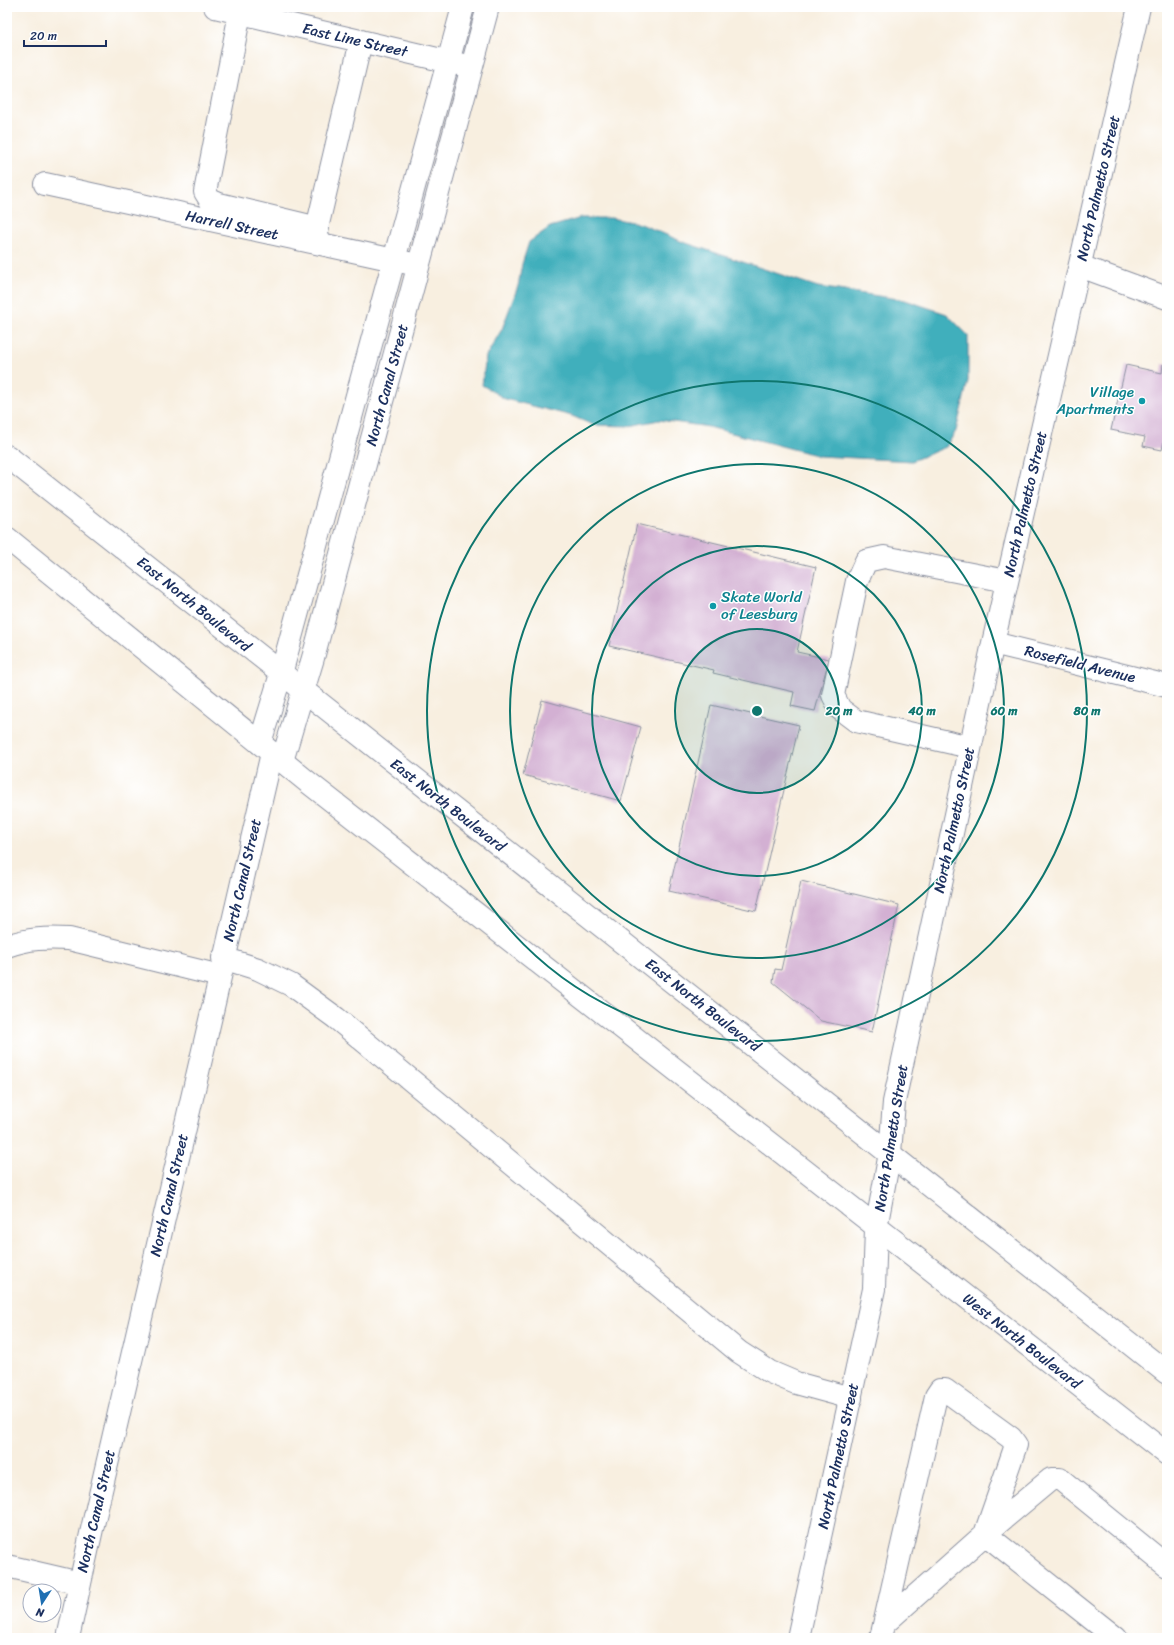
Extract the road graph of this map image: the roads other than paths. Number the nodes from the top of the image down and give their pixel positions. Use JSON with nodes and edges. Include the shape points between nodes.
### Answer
{"nodes":[{"id":1,"x":215,"y":7,"type":"edge"},
{"id":2,"x":463,"y":7,"type":"edge"},
{"id":3,"x":488,"y":7,"type":"edge"},
{"id":4,"x":1139,"y":7,"type":"edge"},
{"id":5,"x":240,"y":13,"type":"junction"},
{"id":6,"x":361,"y":41,"type":"junction"},
{"id":7,"x":448,"y":62,"type":"junction"},
{"id":8,"x":472,"y":68,"type":"junction"},
{"id":9,"x":45,"y":184,"type":"dead end"},
{"id":10,"x":316,"y":235,"type":"junction"},
{"id":11,"x":393,"y":260,"type":"junction"},
{"id":12,"x":419,"y":265,"type":"junction"},
{"id":13,"x":1080,"y":266,"type":"junction"},
{"id":14,"x":1167,"y":298,"type":"edge"},
{"id":15,"x":7,"y":456,"type":"edge"},
{"id":16,"x":7,"y":538,"type":"edge"},
{"id":17,"x":1007,"y":581,"type":"junction"},
{"id":18,"x":993,"y":643,"type":"junction"},
{"id":19,"x":281,"y":674,"type":"junction"},
{"id":20,"x":1167,"y":686,"type":"edge"},
{"id":21,"x":304,"y":692,"type":"junction"},
{"id":22,"x":970,"y":748,"type":"junction"},
{"id":23,"x":271,"y":752,"type":"junction"},
{"id":24,"x":7,"y":946,"type":"edge"},
{"id":25,"x":222,"y":967,"type":"junction"},
{"id":26,"x":890,"y":1153,"type":"junction"},
{"id":27,"x":876,"y":1228,"type":"junction"},
{"id":28,"x":1167,"y":1373,"type":"edge"},
{"id":29,"x":851,"y":1398,"type":"junction"},
{"id":30,"x":1167,"y":1454,"type":"edge"},
{"id":31,"x":986,"y":1534,"type":"junction"},
{"id":32,"x":7,"y":1566,"type":"edge"},
{"id":33,"x":1167,"y":1566,"type":"edge"},
{"id":34,"x":80,"y":1583,"type":"junction"},
{"id":35,"x":883,"y":1630,"type":"edge"},
{"id":36,"x":68,"y":1638,"type":"edge"},
{"id":37,"x":798,"y":1638,"type":"edge"},
{"id":38,"x":1116,"y":1638,"type":"edge"}],
"edges":[{"from":1,"to":5,"type":"street","name":"East Line Street"},
{"from":2,"to":7,"type":"street"},
{"from":3,"to":8,"type":"street","name":"North Canal Street"},
{"from":4,"to":13,"type":"street","name":"North Palmetto Street"},
{"from":5,"to":6,"type":"street","name":"East Line Street"},
{"from":5,"to":10,"type":"street","via":[[205,192],[210,200],[219,204]]},
{"from":6,"to":7,"type":"street","name":"East Line Street"},
{"from":6,"to":10,"type":"street"},
{"from":7,"to":8,"type":"street","name":"East Line Street"},
{"from":7,"to":11,"type":"street"},
{"from":8,"to":12,"type":"street","name":"North Canal Street"},
{"from":9,"to":10,"type":"street","name":"Harrell Street"},
{"from":10,"to":11,"type":"street","name":"Harrell Street"},
{"from":11,"to":12,"type":"street","name":"Harrell Street"},
{"from":11,"to":19,"type":"street"},
{"from":12,"to":21,"type":"street","name":"North Canal Street"},
{"from":13,"to":14,"type":"street"},
{"from":13,"to":17,"type":"street","name":"North Palmetto Street"},
{"from":15,"to":19,"type":"street","name":"East North Boulevard"},
{"from":16,"to":23,"type":"street"},
{"from":17,"to":18,"type":"street","name":"North Palmetto Street"},
{"from":17,"to":22,"type":"street","via":[[884,557],[866,561],[857,581],[833,695],[840,709],[856,721]]},
{"from":18,"to":20,"type":"street","name":"Rosefield Avenue"},
{"from":18,"to":22,"type":"street","name":"North Palmetto Street"},
{"from":19,"to":21,"type":"street","name":"East North Boulevard"},
{"from":19,"to":23,"type":"street"},
{"from":21,"to":23,"type":"street","name":"North Canal Street"},
{"from":21,"to":26,"type":"street","name":"East North Boulevard"},
{"from":22,"to":26,"type":"street","name":"North Palmetto Street","via":[[894,1102]]},
{"from":23,"to":25,"type":"street","name":"North Canal Street"},
{"from":23,"to":27,"type":"street"},
{"from":24,"to":25,"type":"street","via":[[23,940],[69,939]]},
{"from":25,"to":29,"type":"street","via":[[258,969],[291,984],[336,1018],[739,1352],[770,1372]]},
{"from":25,"to":34,"type":"street","name":"North Canal Street"},
{"from":26,"to":27,"type":"street","name":"North Palmetto Street"},
{"from":26,"to":28,"type":"street"},
{"from":27,"to":29,"type":"street","name":"North Palmetto Street","via":[[874,1289]]},
{"from":27,"to":30,"type":"street","name":"West North Boulevard"},
{"from":29,"to":37,"type":"street","name":"North Palmetto Street"},
{"from":31,"to":33,"type":"street","via":[[1051,1479],[1060,1479]]},
{"from":31,"to":35,"type":"street"},
{"from":31,"to":35,"type":"street","via":[[1016,1445],[1011,1438],[945,1390],[940,1390],[936,1396]]},
{"from":31,"to":38,"type":"street"},
{"from":32,"to":34,"type":"street"},
{"from":34,"to":36,"type":"street","name":"North Canal Street"}]}
